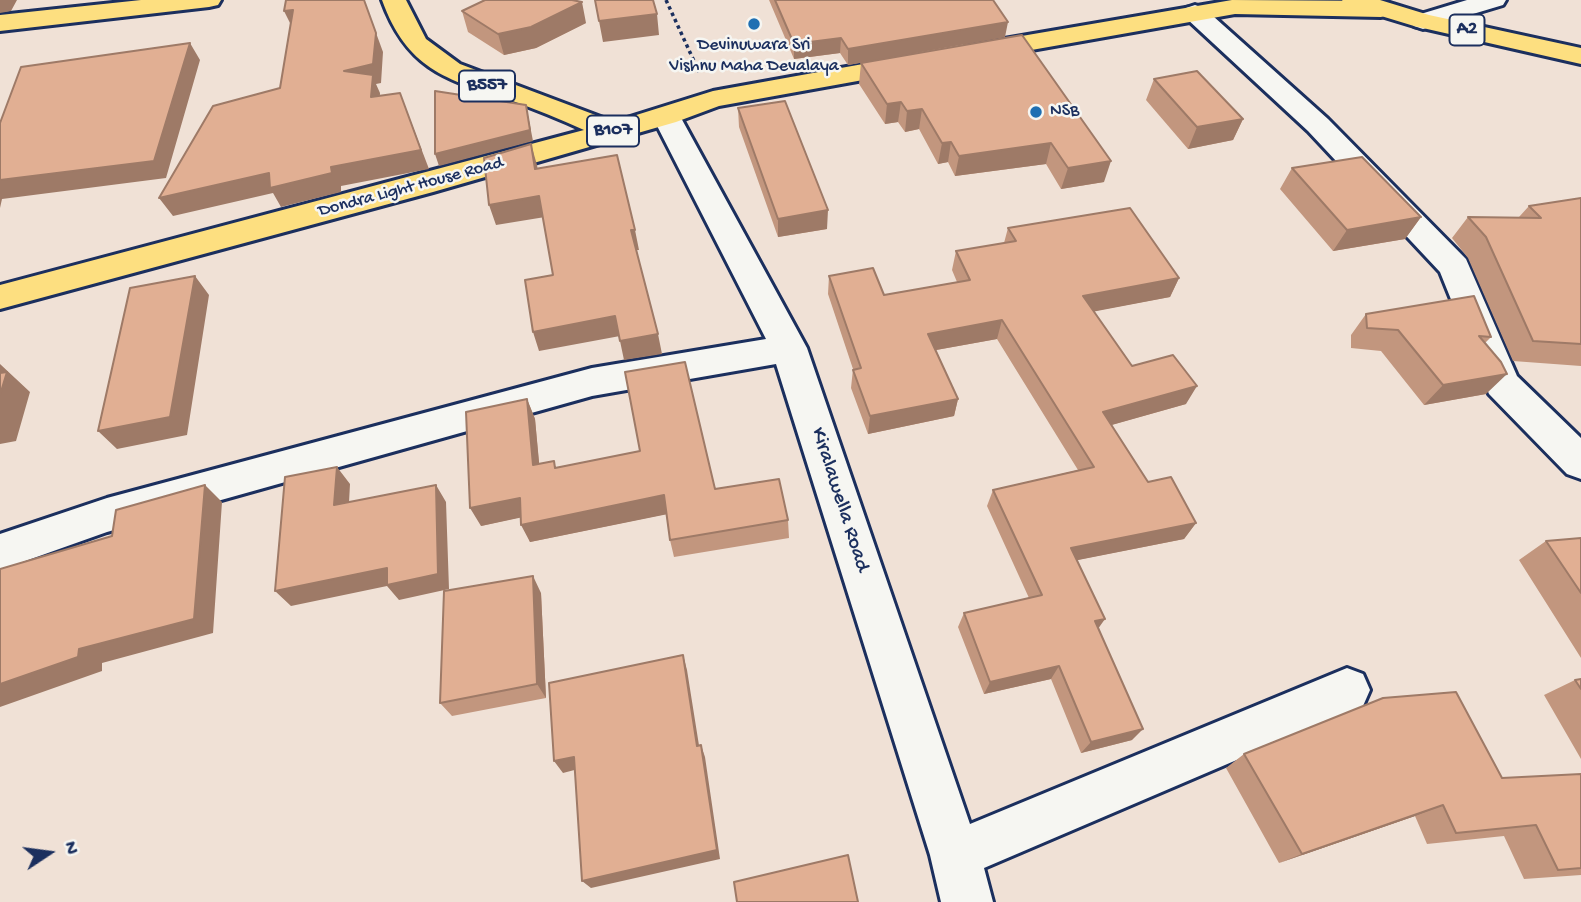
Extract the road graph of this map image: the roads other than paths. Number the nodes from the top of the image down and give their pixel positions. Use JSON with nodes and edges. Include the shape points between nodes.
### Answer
{"nodes":[{"id":1,"x":209,"y":0,"type":"edge"},
{"id":2,"x":394,"y":0,"type":"edge"},
{"id":3,"x":1354,"y":0,"type":"edge"},
{"id":4,"x":1493,"y":0,"type":"edge"},
{"id":5,"x":1238,"y":3,"type":"edge"},
{"id":6,"x":1381,"y":9,"type":"junction"},
{"id":7,"x":1195,"y":13,"type":"junction"},
{"id":8,"x":1423,"y":21,"type":"junction"},
{"id":9,"x":0,"y":23,"type":"edge"},
{"id":10,"x":1581,"y":56,"type":"edge"},
{"id":11,"x":667,"y":116,"type":"junction"},
{"id":12,"x":612,"y":131,"type":"junction"},
{"id":13,"x":0,"y":297,"type":"edge"},
{"id":14,"x":789,"y":348,"type":"junction"},
{"id":15,"x":1581,"y":463,"type":"edge"},
{"id":16,"x":0,"y":552,"type":"edge"},
{"id":17,"x":1347,"y":690,"type":"dead end"},
{"id":18,"x":956,"y":855,"type":"junction"},
{"id":19,"x":967,"y":902,"type":"edge"}],
"edges":[{"from":1,"to":9,"type":"main road"},
{"from":2,"to":12,"type":"main road","number":"B557","via":[[416,44],[450,72],[536,99]]},
{"from":3,"to":6,"type":"main road","number":"A2"},
{"from":4,"to":8,"type":"street"},
{"from":5,"to":6,"type":"main road","name":"Dondra Light House Road","number":"B107"},
{"from":5,"to":7,"type":"main road","name":"Dondra Light House Road","number":"B107"},
{"from":6,"to":8,"type":"main road","number":"A2"},
{"from":7,"to":11,"type":"main road","name":"Dondra Light House Road","number":"B107","via":[[713,99]]},
{"from":7,"to":15,"type":"street","via":[[1318,125],[1454,267],[1502,384]]},
{"from":8,"to":10,"type":"main road","number":"A2"},
{"from":11,"to":12,"type":"main road","name":"Dondra Light House Road","number":"B107"},
{"from":11,"to":14,"type":"street","name":"Kiralawella Road"},
{"from":12,"to":13,"type":"main road","name":"Dondra Light House Road","number":"B107"},
{"from":14,"to":16,"type":"street","via":[[592,382],[107,515]]},
{"from":14,"to":18,"type":"street","name":"Kiralawella Road"},
{"from":17,"to":18,"type":"street"},
{"from":18,"to":19,"type":"street","name":"Kiralawella Road"}]}
